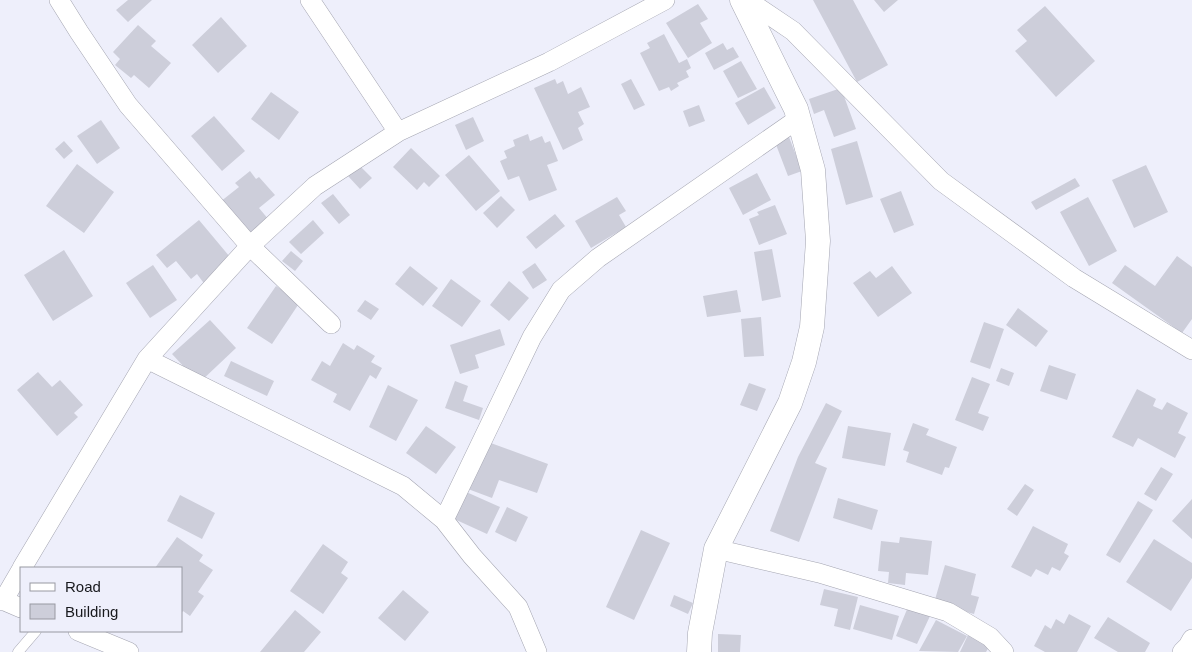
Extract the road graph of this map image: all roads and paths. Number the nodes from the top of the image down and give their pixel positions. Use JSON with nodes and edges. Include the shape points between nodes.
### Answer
{"nodes":[{"id":1,"x":59,"y":0,"type":"edge"},
{"id":2,"x":310,"y":0,"type":"edge"},
{"id":3,"x":665,"y":0,"type":"edge"},
{"id":4,"x":742,"y":0,"type":"edge"},
{"id":5,"x":747,"y":0,"type":"edge"},
{"id":6,"x":798,"y":119,"type":"junction"},
{"id":7,"x":398,"y":132,"type":"junction"},
{"id":8,"x":250,"y":246,"type":"junction"},
{"id":9,"x":331,"y":324,"type":"dead end"},
{"id":10,"x":1192,"y":350,"type":"edge"},
{"id":11,"x":147,"y":360,"type":"junction"},
{"id":12,"x":444,"y":520,"type":"junction"},
{"id":13,"x":716,"y":549,"type":"junction"},
{"id":14,"x":23,"y":567,"type":"edge"},
{"id":15,"x":20,"y":572,"type":"edge"},
{"id":16,"x":2,"y":600,"type":"edge"},
{"id":17,"x":20,"y":608,"type":"edge"},
{"id":18,"x":35,"y":632,"type":"edge"},
{"id":19,"x":80,"y":632,"type":"edge"},
{"id":20,"x":1192,"y":639,"type":"edge"},
{"id":21,"x":18,"y":652,"type":"edge"},
{"id":22,"x":129,"y":652,"type":"edge"},
{"id":23,"x":537,"y":652,"type":"edge"},
{"id":24,"x":698,"y":652,"type":"edge"},
{"id":25,"x":1004,"y":652,"type":"edge"},
{"id":26,"x":1182,"y":652,"type":"edge"}],
"edges":[{"from":1,"to":8,"type":"street","via":[[128,104]]},
{"from":2,"to":7,"type":"street"},
{"from":3,"to":7,"type":"street","via":[[549,62]]},
{"from":4,"to":6,"type":"street"},
{"from":5,"to":10,"type":"street","via":[[793,31],[941,181],[1074,278]]},
{"from":6,"to":12,"type":"street","via":[[598,258],[561,290],[532,337]]},
{"from":6,"to":13,"type":"street","via":[[813,170],[817,232],[812,327],[790,403]]},
{"from":7,"to":8,"type":"street","via":[[315,186]]},
{"from":8,"to":9,"type":"street"},
{"from":8,"to":11,"type":"street"},
{"from":11,"to":12,"type":"street","via":[[403,486]]},
{"from":11,"to":14,"type":"street"},
{"from":12,"to":23,"type":"street","via":[[518,607]]},
{"from":13,"to":24,"type":"street"},
{"from":13,"to":25,"type":"street","via":[[819,573],[948,612],[990,637]]},
{"from":15,"to":16,"type":"street"},
{"from":16,"to":17,"type":"street"},
{"from":18,"to":21,"type":"lane"},
{"from":19,"to":22,"type":"street"},
{"from":20,"to":26,"type":"street"}]}
